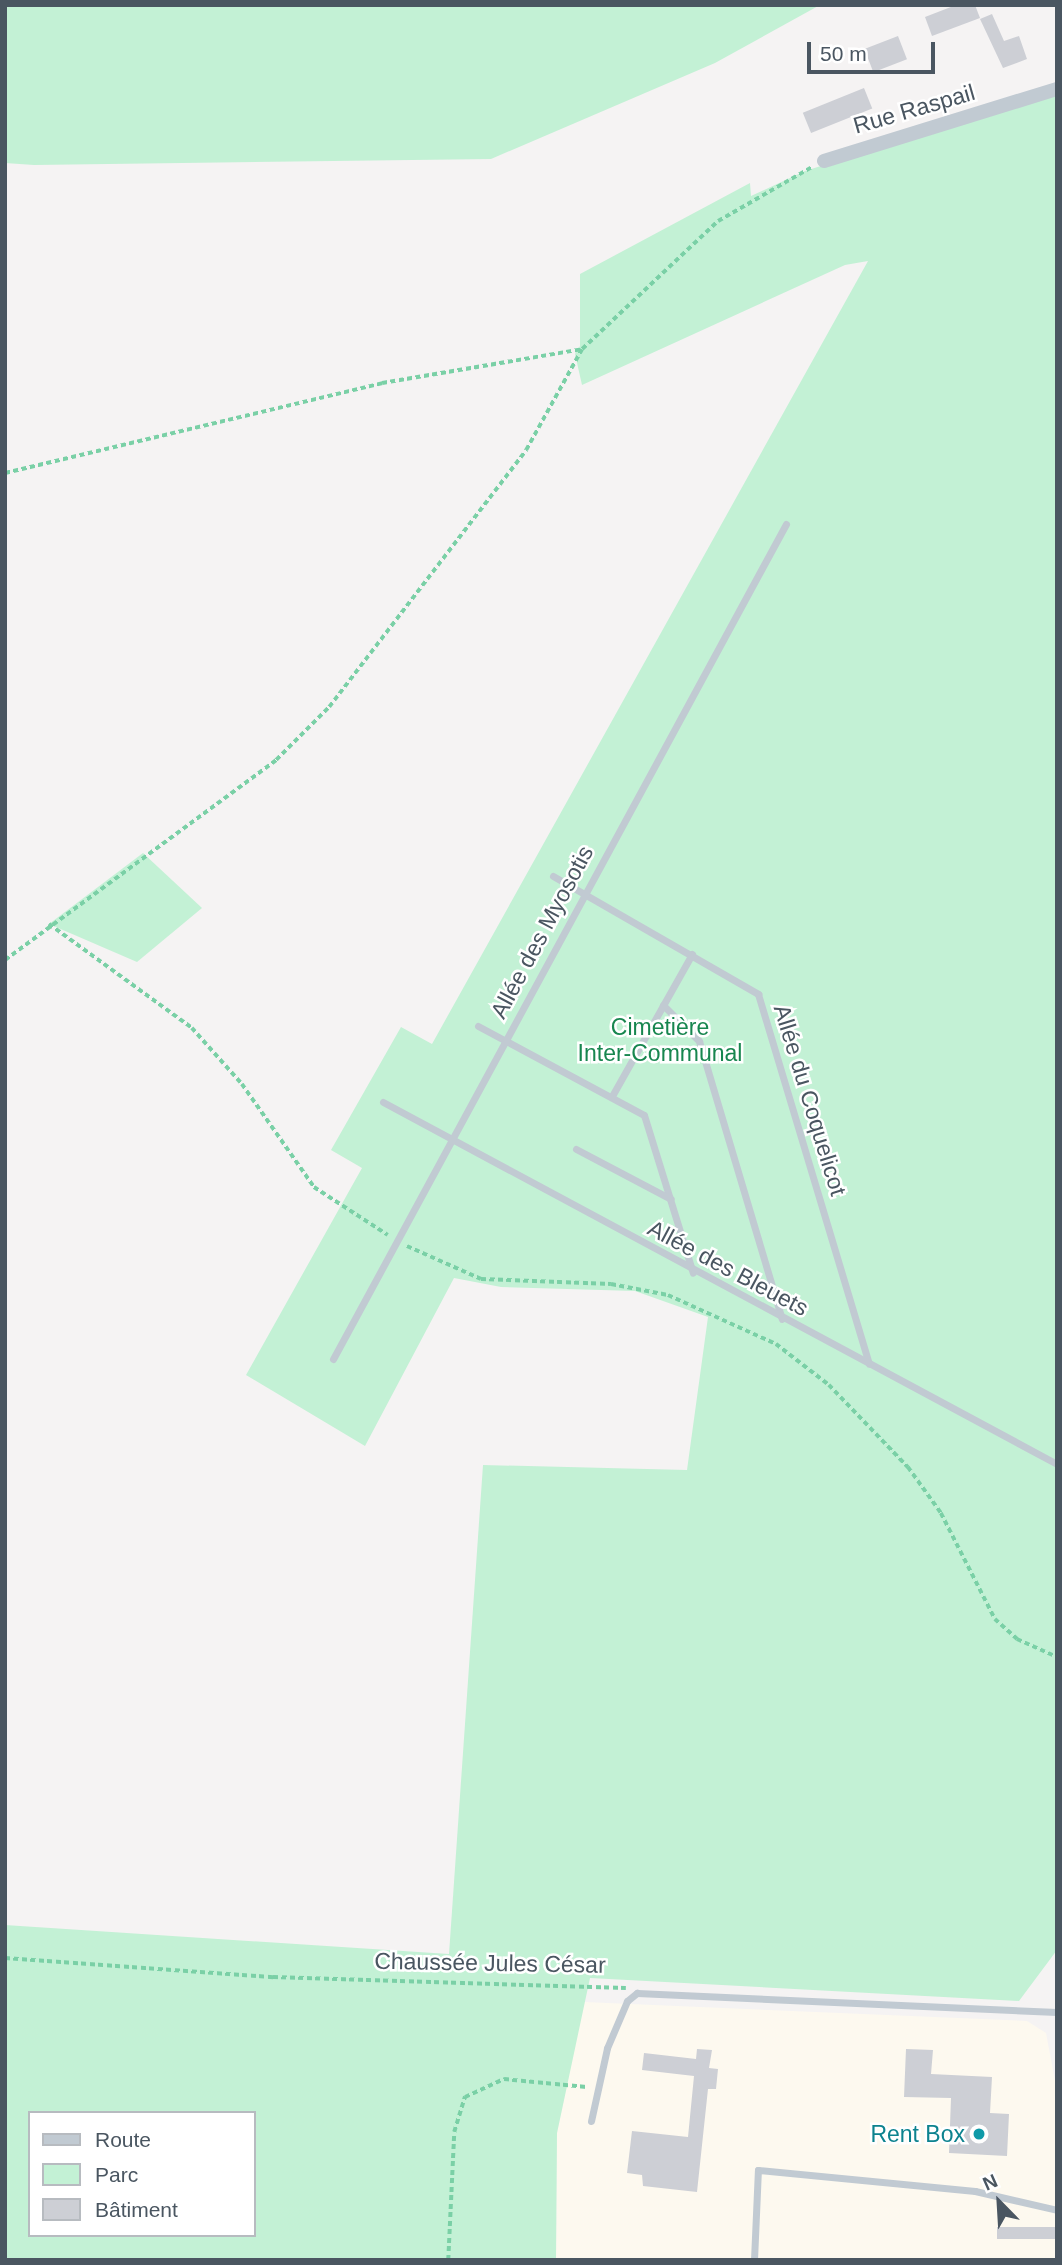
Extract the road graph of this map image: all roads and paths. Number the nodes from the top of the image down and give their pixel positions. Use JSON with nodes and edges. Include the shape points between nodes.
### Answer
{"nodes":[{"id":1,"x":1057,"y":89,"type":"edge"},
{"id":2,"x":824,"y":161,"type":"joint"},
{"id":3,"x":582,"y":349,"type":"junction"},
{"id":4,"x":5,"y":473,"type":"edge"},
{"id":5,"x":786,"y":524,"type":"dead end"},
{"id":6,"x":553,"y":876,"type":"dead end"},
{"id":7,"x":585,"y":894,"type":"junction"},
{"id":8,"x":49,"y":924,"type":"junction"},
{"id":9,"x":692,"y":954,"type":"junction"},
{"id":10,"x":5,"y":960,"type":"edge"},
{"id":11,"x":663,"y":1005,"type":"junction"},
{"id":12,"x":478,"y":1026,"type":"dead end"},
{"id":13,"x":505,"y":1041,"type":"junction"},
{"id":14,"x":612,"y":1097,"type":"junction"},
{"id":15,"x":383,"y":1102,"type":"dead end"},
{"id":16,"x":453,"y":1141,"type":"junction"},
{"id":17,"x":576,"y":1149,"type":"dead end"},
{"id":18,"x":671,"y":1199,"type":"junction"},
{"id":19,"x":398,"y":1241,"type":"junction"},
{"id":20,"x":693,"y":1273,"type":"junction"},
{"id":21,"x":782,"y":1319,"type":"junction"},
{"id":22,"x":333,"y":1359,"type":"dead end"},
{"id":23,"x":869,"y":1364,"type":"junction"},
{"id":24,"x":1057,"y":1464,"type":"edge"},
{"id":25,"x":1057,"y":1657,"type":"edge"},
{"id":26,"x":5,"y":1958,"type":"edge"},
{"id":27,"x":637,"y":1993,"type":"junction"},
{"id":28,"x":1057,"y":2012,"type":"edge"},
{"id":29,"x":594,"y":2088,"type":"junction"},
{"id":30,"x":591,"y":2121,"type":"dead end"},
{"id":31,"x":1057,"y":2210,"type":"edge"},
{"id":32,"x":448,"y":2260,"type":"edge"},
{"id":33,"x":754,"y":2260,"type":"edge"}],
"edges":[{"from":1,"to":2,"type":"street","name":"Rue Raspail"},
{"from":2,"to":3,"type":"path","via":[[718,221]]},
{"from":3,"to":4,"type":"path","via":[[382,383]]},
{"from":3,"to":8,"type":"path","via":[[526,450],[329,707],[254,777]]},
{"from":5,"to":7,"type":"lane","name":"Allée des Myosotis"},
{"from":6,"to":7,"type":"lane","name":"Allée du Coquelicot"},
{"from":7,"to":9,"type":"lane","name":"Allée du Coquelicot"},
{"from":7,"to":13,"type":"lane","name":"Allée des Myosotis"},
{"from":8,"to":10,"type":"path"},
{"from":8,"to":19,"type":"path","via":[[87,957],[183,1020],[233,1074],[314,1187]]},
{"from":9,"to":11,"type":"lane"},
{"from":9,"to":23,"type":"lane","name":"Allée du Coquelicot","via":[[742,980],[760,1000]]},
{"from":11,"to":14,"type":"lane"},
{"from":11,"to":21,"type":"lane","via":[[699,1041]]},
{"from":12,"to":13,"type":"lane"},
{"from":13,"to":14,"type":"lane"},
{"from":13,"to":16,"type":"lane","name":"Allée des Myosotis"},
{"from":14,"to":18,"type":"lane","via":[[644,1115]]},
{"from":15,"to":16,"type":"lane","name":"Allée des Bleuets"},
{"from":16,"to":19,"type":"lane","name":"Allée des Myosotis"},
{"from":16,"to":20,"type":"lane","name":"Allée des Bleuets"},
{"from":17,"to":18,"type":"lane"},
{"from":18,"to":20,"type":"lane"},
{"from":19,"to":22,"type":"lane","name":"Allée des Myosotis"},
{"from":19,"to":25,"type":"path","via":[[481,1279],[611,1284],[668,1295],[776,1344],[829,1385],[908,1467],[941,1513],[995,1619],[1023,1643]]},
{"from":20,"to":21,"type":"lane","name":"Allée des Bleuets"},
{"from":21,"to":23,"type":"lane","name":"Allée des Bleuets"},
{"from":23,"to":24,"type":"lane","name":"Allée des Bleuets"},
{"from":26,"to":27,"type":"path","name":"Chaussée Jules César","via":[[273,1977],[614,1984]]},
{"from":27,"to":28,"type":"lane"},
{"from":27,"to":29,"type":"lane","via":[[626,2004]]},
{"from":29,"to":30,"type":"lane"},
{"from":29,"to":32,"type":"path","via":[[504,2079],[465,2097],[454,2132]]},
{"from":31,"to":33,"type":"lane","via":[[975,2191],[758,2170]]}]}
